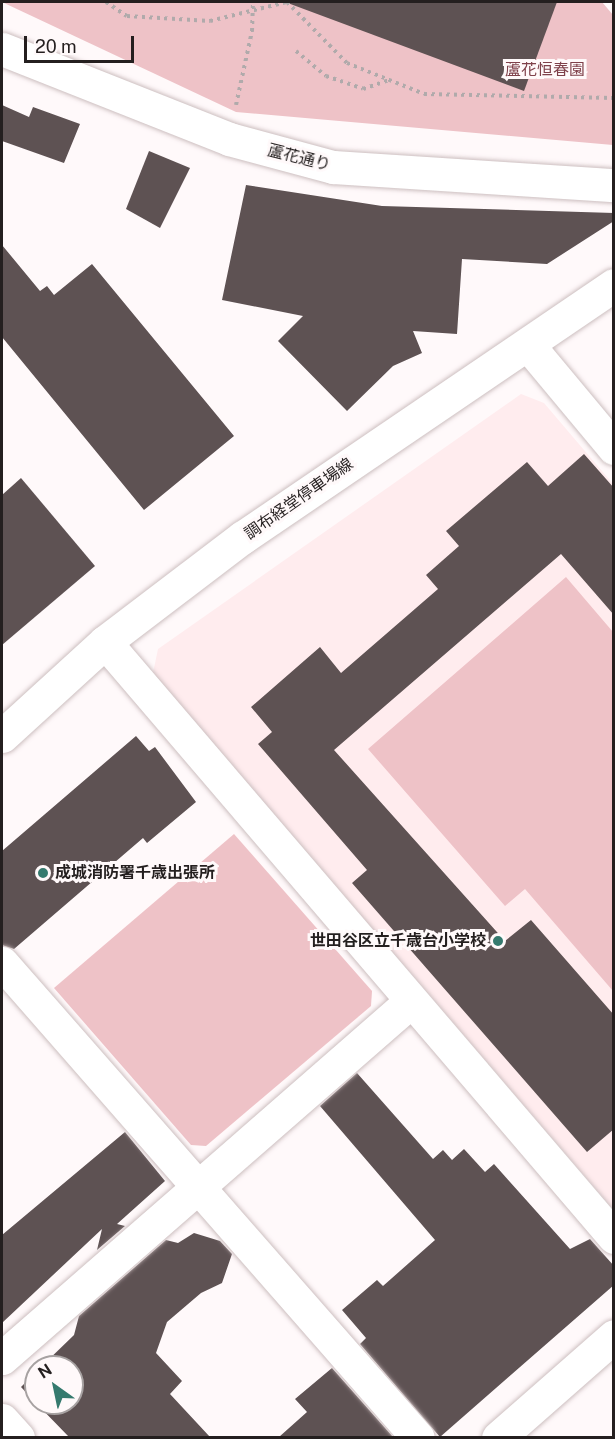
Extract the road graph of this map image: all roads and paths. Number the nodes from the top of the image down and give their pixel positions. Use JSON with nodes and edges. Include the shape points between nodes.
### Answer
{"nodes":[{"id":1,"x":106,"y":2,"type":"edge"},
{"id":2,"x":253,"y":2,"type":"edge"},
{"id":3,"x":249,"y":13,"type":"junction"},
{"id":4,"x":2,"y":50,"type":"edge"},
{"id":5,"x":296,"y":51,"type":"dead end"},
{"id":6,"x":389,"y":80,"type":"junction"},
{"id":7,"x":614,"y":98,"type":"edge"},
{"id":8,"x":235,"y":109,"type":"dead end"},
{"id":9,"x":614,"y":185,"type":"edge"},
{"id":10,"x":614,"y":285,"type":"edge"},
{"id":11,"x":529,"y":346,"type":"junction"},
{"id":12,"x":614,"y":448,"type":"edge"},
{"id":13,"x":105,"y":642,"type":"junction"},
{"id":14,"x":2,"y":736,"type":"edge"},
{"id":15,"x":2,"y":963,"type":"edge"},
{"id":16,"x":410,"y":1002,"type":"junction"},
{"id":17,"x":195,"y":1184,"type":"junction"},
{"id":18,"x":614,"y":1237,"type":"edge"},
{"id":19,"x":614,"y":1336,"type":"edge"},
{"id":20,"x":2,"y":1358,"type":"edge"},
{"id":21,"x":2,"y":1420,"type":"edge"},
{"id":22,"x":18,"y":1437,"type":"edge"},
{"id":23,"x":418,"y":1437,"type":"edge"},
{"id":24,"x":498,"y":1437,"type":"edge"}],
"edges":[{"from":1,"to":3,"type":"path","via":[[127,16],[167,21],[210,21]]},
{"from":2,"to":3,"type":"path"},
{"from":3,"to":6,"type":"path","via":[[287,2],[347,63]]},
{"from":3,"to":8,"type":"path","via":[[252,31]]},
{"from":4,"to":9,"type":"street","name":"蘆花通り","via":[[229,139],[333,167]]},
{"from":5,"to":6,"type":"path","via":[[326,76],[363,89]]},
{"from":6,"to":7,"type":"path","via":[[424,94]]},
{"from":10,"to":11,"type":"street","name":"調布経堂停車場線"},
{"from":11,"to":12,"type":"street"},
{"from":11,"to":13,"type":"street","name":"調布経堂停車場線","via":[[243,537]]},
{"from":13,"to":14,"type":"street","name":"調布経堂停車場線"},
{"from":13,"to":16,"type":"street"},
{"from":15,"to":17,"type":"street"},
{"from":16,"to":17,"type":"street"},
{"from":16,"to":18,"type":"street"},
{"from":17,"to":20,"type":"street"},
{"from":17,"to":23,"type":"street"},
{"from":19,"to":24,"type":"street"},
{"from":21,"to":22,"type":"street"}]}
